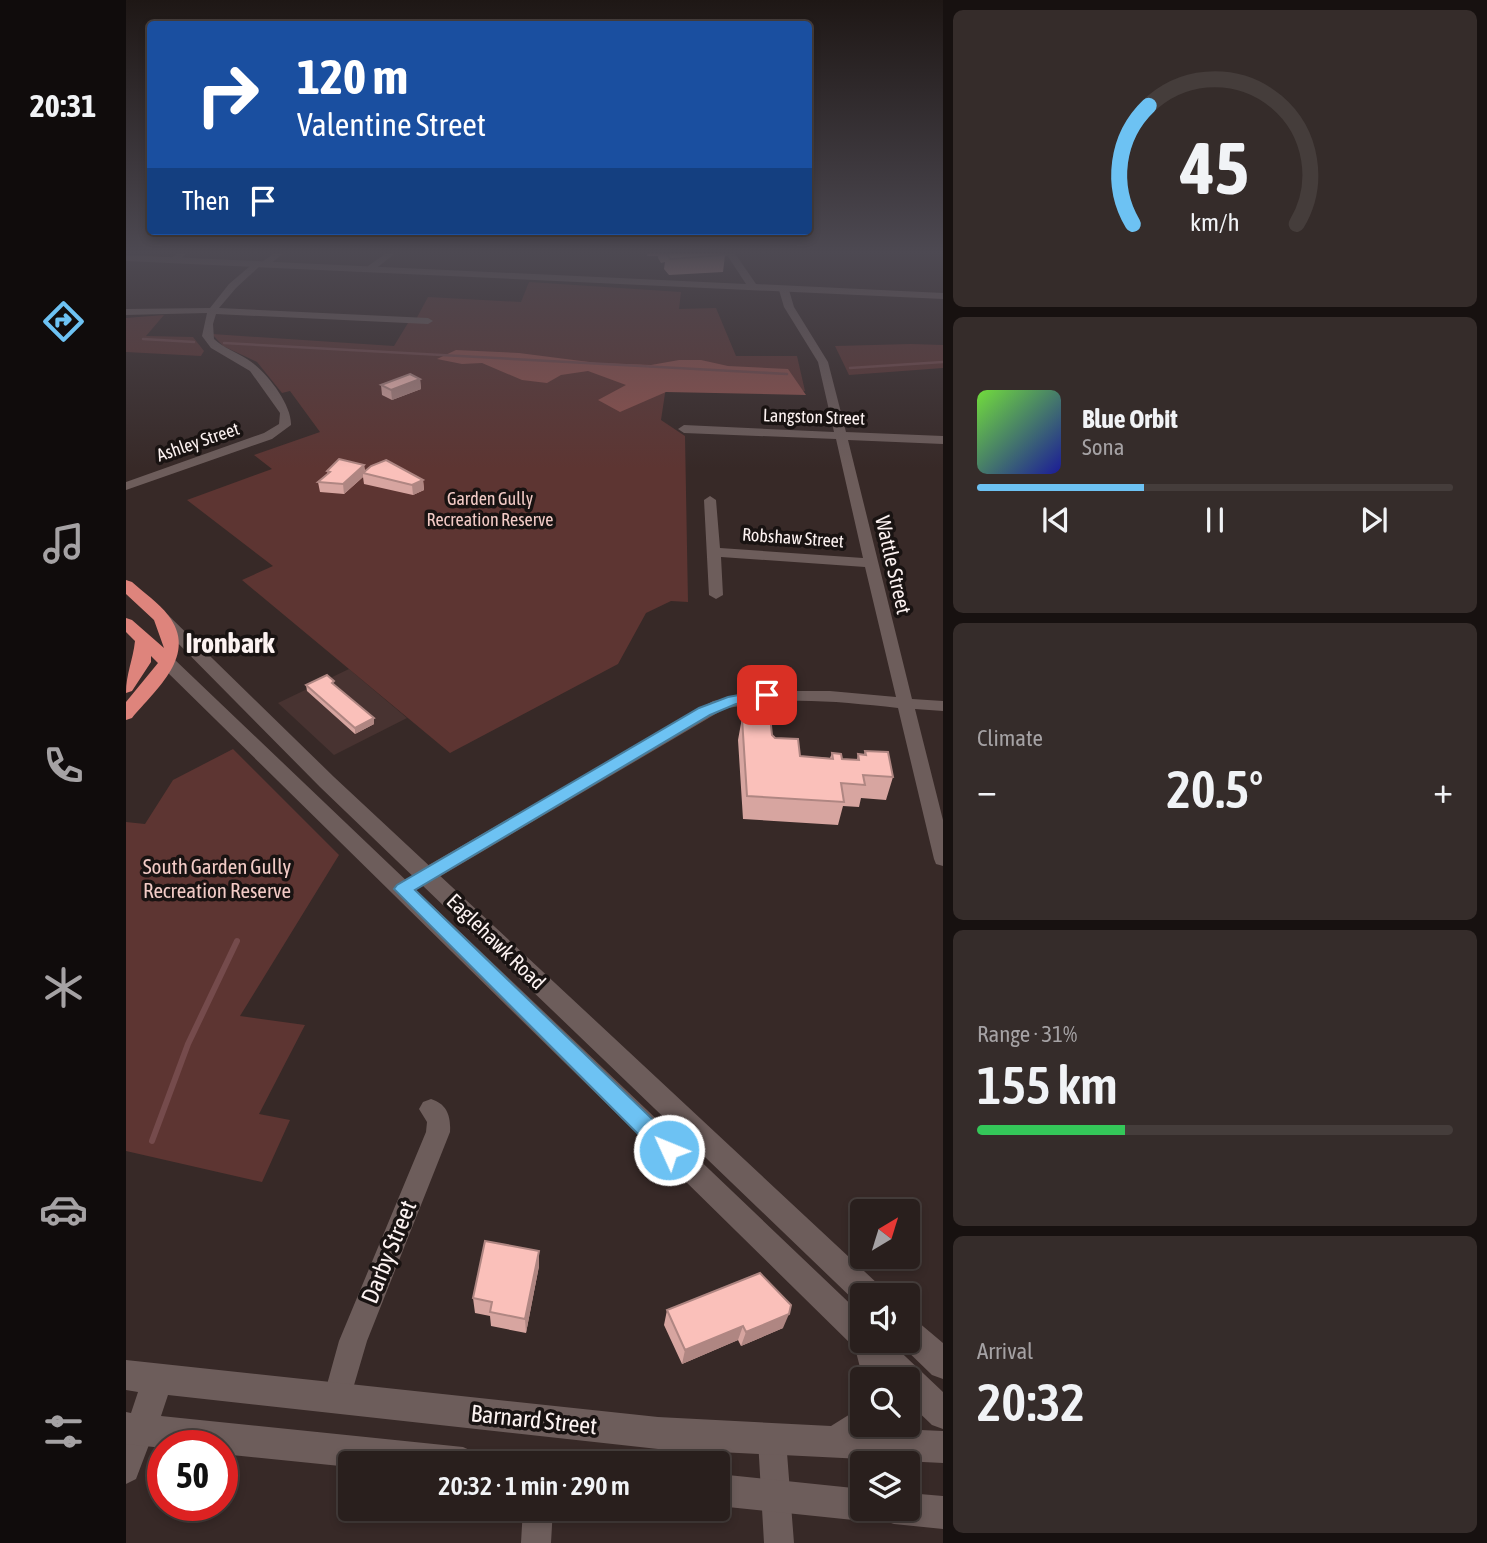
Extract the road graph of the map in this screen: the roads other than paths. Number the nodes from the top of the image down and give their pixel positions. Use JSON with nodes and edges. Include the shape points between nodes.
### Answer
{"nodes":[{"id":1,"x":209,"y":324,"type":"edge"},
{"id":2,"x":801,"y":324,"type":"edge"},
{"id":3,"x":684,"y":429,"type":"dead end"},
{"id":4,"x":840,"y":436,"type":"junction"},
{"id":5,"x":943,"y":440,"type":"edge"},
{"id":6,"x":126,"y":486,"type":"edge"},
{"id":7,"x":710,"y":500,"type":"dead end"},
{"id":8,"x":712,"y":552,"type":"junction"},
{"id":9,"x":872,"y":563,"type":"junction"},
{"id":10,"x":126,"y":585,"type":"edge"},
{"id":11,"x":716,"y":595,"type":"dead end"},
{"id":12,"x":162,"y":618,"type":"junction"},
{"id":13,"x":126,"y":623,"type":"edge"},
{"id":14,"x":143,"y":641,"type":"junction"},
{"id":15,"x":168,"y":663,"type":"junction"},
{"id":16,"x":225,"y":677,"type":"junction"},
{"id":17,"x":126,"y":688,"type":"edge"},
{"id":18,"x":205,"y":698,"type":"junction"},
{"id":19,"x":905,"y":705,"type":"junction"},
{"id":20,"x":943,"y":706,"type":"edge"},
{"id":21,"x":126,"y":714,"type":"edge"},
{"id":22,"x":943,"y":859,"type":"edge"},
{"id":23,"x":427,"y":876,"type":"junction"},
{"id":24,"x":403,"y":889,"type":"junction"},
{"id":25,"x":432,"y":1109,"type":"dead end"},
{"id":26,"x":856,"y":1283,"type":"edge"},
{"id":27,"x":850,"y":1324,"type":"edge"},
{"id":28,"x":920,"y":1343,"type":"edge"},
{"id":29,"x":879,"y":1353,"type":"edge"},
{"id":30,"x":943,"y":1364,"type":"edge"},
{"id":31,"x":894,"y":1367,"type":"edge"},
{"id":32,"x":126,"y":1375,"type":"edge"},
{"id":33,"x":158,"y":1378,"type":"junction"},
{"id":34,"x":920,"y":1392,"type":"edge"},
{"id":35,"x":337,"y":1399,"type":"junction"},
{"id":36,"x":943,"y":1414,"type":"edge"},
{"id":37,"x":133,"y":1429,"type":"edge"},
{"id":38,"x":850,"y":1431,"type":"edge"},
{"id":39,"x":772,"y":1440,"type":"junction"},
{"id":40,"x":834,"y":1443,"type":"junction"},
{"id":41,"x":943,"y":1447,"type":"edge"},
{"id":42,"x":347,"y":1451,"type":"edge"},
{"id":43,"x":126,"y":1469,"type":"edge"},
{"id":44,"x":730,"y":1491,"type":"edge"},
{"id":45,"x":776,"y":1497,"type":"junction"},
{"id":46,"x":850,"y":1504,"type":"edge"},
{"id":47,"x":920,"y":1511,"type":"edge"},
{"id":48,"x":943,"y":1513,"type":"edge"},
{"id":49,"x":537,"y":1521,"type":"edge"},
{"id":50,"x":536,"y":1543,"type":"edge"},
{"id":51,"x":779,"y":1543,"type":"edge"}],
"edges":[{"from":1,"to":6,"type":"street","name":"Ashley Street","via":[[208,339],[259,375],[288,416],[281,429]]},
{"from":2,"to":4,"type":"street","name":"Wattle Street","via":[[819,350]]},
{"from":3,"to":4,"type":"street","name":"Langston Street"},
{"from":4,"to":5,"type":"street","name":"Langston Street"},
{"from":4,"to":9,"type":"street","name":"Wattle Street"},
{"from":7,"to":8,"type":"street","name":"Robshaw Street"},
{"from":8,"to":9,"type":"street","name":"Robshaw Street"},
{"from":8,"to":11,"type":"street","name":"Robshaw Street"},
{"from":9,"to":19,"type":"street","name":"Wattle Street"},
{"from":10,"to":12,"type":"highway","name":"Eaglehawk Road"},
{"from":12,"to":15,"type":"highway","via":[[172,648]]},
{"from":12,"to":16,"type":"main road","name":"Eaglehawk Road"},
{"from":13,"to":14,"type":"highway","name":"Eaglehawk Road"},
{"from":14,"to":15,"type":"highway","name":"Eaglehawk Road"},
{"from":14,"to":17,"type":"highway","via":[[142,662]]},
{"from":15,"to":18,"type":"main road","name":"Eaglehawk Road"},
{"from":15,"to":21,"type":"highway"},
{"from":16,"to":18,"type":"main road","via":[[214,683]]},
{"from":16,"to":23,"type":"main road","name":"Eaglehawk Road"},
{"from":18,"to":24,"type":"main road","name":"Eaglehawk Road"},
{"from":19,"to":20,"type":"street"},
{"from":19,"to":22,"type":"street","name":"Wattle Street"},
{"from":19,"to":23,"type":"street","via":[[776,695],[719,705]]},
{"from":23,"to":24,"type":"main road"},
{"from":23,"to":26,"type":"main road","name":"Eaglehawk Road"},
{"from":24,"to":27,"type":"main road","name":"Eaglehawk Road"},
{"from":25,"to":35,"type":"street","name":"Darby Street","via":[[439,1119],[438,1132],[353,1341]]},
{"from":28,"to":30,"type":"main road"},
{"from":29,"to":31,"type":"main road","name":"Eaglehawk Road"},
{"from":32,"to":33,"type":"main road","name":"Barnard Street"},
{"from":33,"to":35,"type":"main road","name":"Barnard Street"},
{"from":33,"to":37,"type":"main road"},
{"from":34,"to":36,"type":"main road","name":"Eaglehawk Road"},
{"from":35,"to":39,"type":"main road","name":"Barnard Street","via":[[658,1433]]},
{"from":37,"to":42,"type":"main road"},
{"from":37,"to":43,"type":"street"},
{"from":38,"to":40,"type":"main road"},
{"from":39,"to":40,"type":"main road","name":"Barnard Street"},
{"from":39,"to":45,"type":"street"},
{"from":40,"to":41,"type":"main road","name":"Barnard Street"},
{"from":44,"to":45,"type":"main road"},
{"from":45,"to":46,"type":"main road"},
{"from":45,"to":51,"type":"street"},
{"from":47,"to":48,"type":"main road"},
{"from":49,"to":50,"type":"street"}]}
